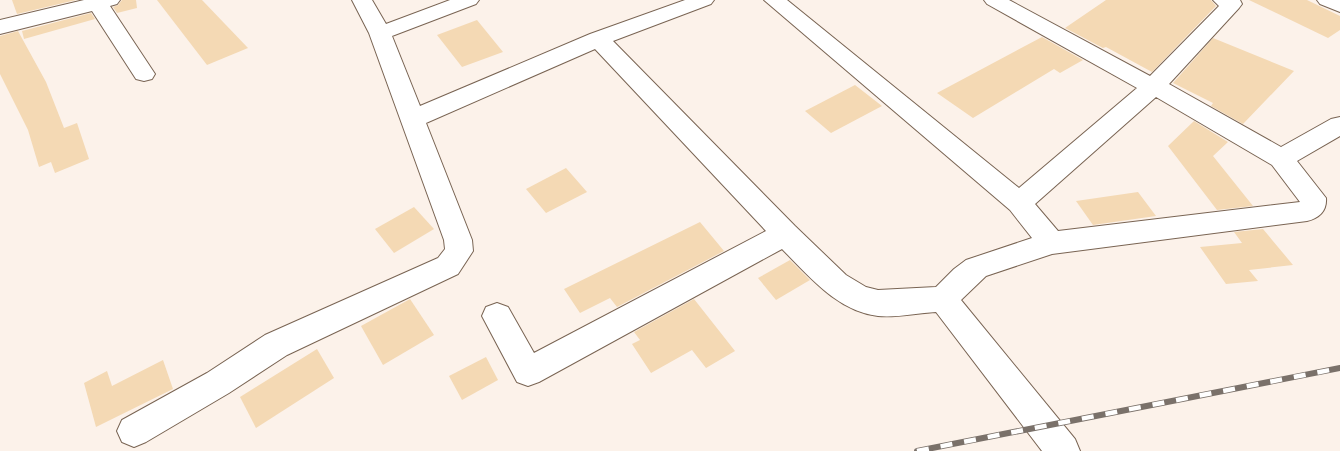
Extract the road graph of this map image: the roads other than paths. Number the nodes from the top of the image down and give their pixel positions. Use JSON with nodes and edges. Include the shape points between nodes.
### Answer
{"nodes":[{"id":1,"x":362,"y":0,"type":"edge"},
{"id":2,"x":469,"y":0,"type":"edge"},
{"id":3,"x":704,"y":0,"type":"edge"},
{"id":4,"x":774,"y":0,"type":"edge"},
{"id":5,"x":994,"y":0,"type":"edge"},
{"id":6,"x":1327,"y":0,"type":"edge"},
{"id":7,"x":101,"y":1,"type":"edge"},
{"id":8,"x":1232,"y":1,"type":"edge"},
{"id":9,"x":1340,"y":6,"type":"edge"},
{"id":10,"x":0,"y":28,"type":"edge"},
{"id":11,"x":380,"y":33,"type":"junction"},
{"id":12,"x":598,"y":39,"type":"junction"},
{"id":13,"x":144,"y":74,"type":"dead end"},
{"id":14,"x":1154,"y":87,"type":"junction"},
{"id":15,"x":412,"y":119,"type":"junction"},
{"id":16,"x":1340,"y":124,"type":"edge"},
{"id":17,"x":1281,"y":159,"type":"junction"},
{"id":18,"x":1019,"y":204,"type":"junction"},
{"id":19,"x":785,"y":234,"type":"junction"},
{"id":20,"x":1052,"y":244,"type":"junction"},
{"id":21,"x":943,"y":299,"type":"junction"},
{"id":22,"x":497,"y":316,"type":"dead end"},
{"id":23,"x":134,"y":431,"type":"dead end"},
{"id":24,"x":1063,"y":451,"type":"edge"}],
"edges":[{"from":1,"to":11,"type":"street"},
{"from":2,"to":11,"type":"street"},
{"from":3,"to":12,"type":"street"},
{"from":4,"to":18,"type":"street"},
{"from":5,"to":14,"type":"street"},
{"from":6,"to":9,"type":"street"},
{"from":7,"to":10,"type":"street"},
{"from":7,"to":13,"type":"street"},
{"from":8,"to":14,"type":"street"},
{"from":11,"to":15,"type":"street"},
{"from":12,"to":15,"type":"street"},
{"from":12,"to":19,"type":"street"},
{"from":14,"to":17,"type":"street"},
{"from":14,"to":18,"type":"street"},
{"from":15,"to":23,"type":"street","via":[[458,240],[459,251],[448,266],[276,346]]},
{"from":16,"to":17,"type":"street"},
{"from":17,"to":20,"type":"street","via":[[1313,198],[1313,205],[1307,211]]},
{"from":18,"to":20,"type":"street"},
{"from":19,"to":21,"type":"street","via":[[836,284],[858,297],[878,302]]},
{"from":19,"to":22,"type":"street","via":[[528,372]]},
{"from":20,"to":21,"type":"street","via":[[976,268]]},
{"from":21,"to":24,"type":"street"}]}
